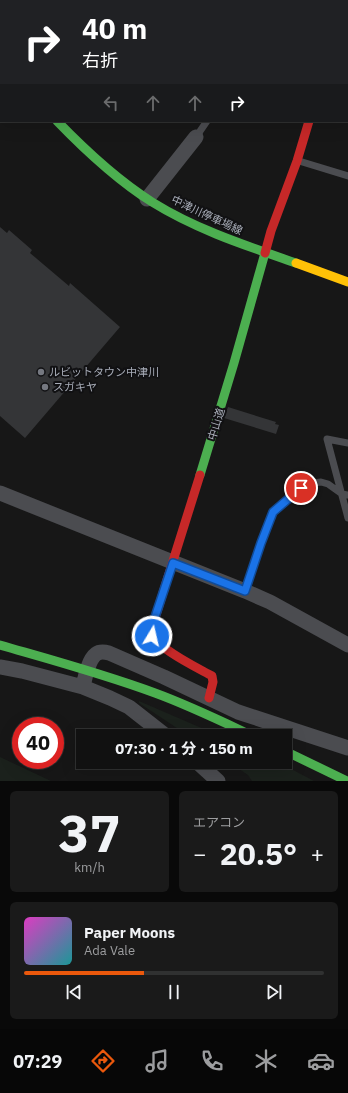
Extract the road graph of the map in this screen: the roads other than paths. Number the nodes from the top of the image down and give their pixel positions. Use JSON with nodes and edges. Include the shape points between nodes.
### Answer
{"nodes":[{"id":1,"x":58,"y":122,"type":"edge"},
{"id":2,"x":206,"y":122,"type":"edge"},
{"id":3,"x":309,"y":122,"type":"edge"},
{"id":4,"x":196,"y":137,"type":"joint"},
{"id":5,"x":297,"y":161,"type":"junction"},
{"id":6,"x":348,"y":176,"type":"edge"},
{"id":7,"x":148,"y":199,"type":"junction"},
{"id":8,"x":265,"y":253,"type":"junction"},
{"id":9,"x":348,"y":282,"type":"edge"},
{"id":10,"x":348,"y":443,"type":"edge"},
{"id":11,"x":0,"y":493,"type":"edge"},
{"id":12,"x":345,"y":495,"type":"edge"},
{"id":13,"x":348,"y":518,"type":"edge"},
{"id":14,"x":173,"y":563,"type":"junction"},
{"id":15,"x":245,"y":591,"type":"junction"},
{"id":16,"x":0,"y":645,"type":"edge"},
{"id":17,"x":348,"y":645,"type":"edge"},
{"id":18,"x":0,"y":667,"type":"edge"},
{"id":19,"x":87,"y":670,"type":"junction"},
{"id":20,"x":83,"y":687,"type":"junction"},
{"id":21,"x":209,"y":698,"type":"junction"},
{"id":22,"x":157,"y":729,"type":"edge"},
{"id":23,"x":238,"y":729,"type":"edge"},
{"id":24,"x":348,"y":748,"type":"edge"},
{"id":25,"x":292,"y":755,"type":"edge"},
{"id":26,"x":205,"y":769,"type":"edge"},
{"id":27,"x":218,"y":781,"type":"edge"},
{"id":28,"x":347,"y":781,"type":"edge"}],
"edges":[{"from":1,"to":7,"type":"street","name":"中津川停車場線","via":[[117,178]]},
{"from":2,"to":4,"type":"lane"},
{"from":3,"to":5,"type":"street","name":"中山道"},
{"from":4,"to":7,"type":"street"},
{"from":5,"to":6,"type":"lane"},
{"from":5,"to":8,"type":"street","name":"中山道"},
{"from":7,"to":8,"type":"street","name":"中津川停車場線","via":[[194,225]]},
{"from":8,"to":9,"type":"street","name":"中津川停車場線"},
{"from":8,"to":14,"type":"street","name":"中山道"},
{"from":10,"to":12,"type":"lane","via":[[327,439]]},
{"from":11,"to":14,"type":"street"},
{"from":12,"to":13,"type":"lane"},
{"from":12,"to":15,"type":"lane","via":[[328,484],[313,483],[301,488],[278,507],[273,512]]},
{"from":14,"to":15,"type":"street"},
{"from":14,"to":21,"type":"street","name":"中山道","via":[[151,629],[152,636],[175,654],[212,676]]},
{"from":15,"to":17,"type":"street"},
{"from":16,"to":19,"type":"street"},
{"from":18,"to":20,"type":"street"},
{"from":19,"to":20,"type":"street"},
{"from":19,"to":21,"type":"street","via":[[96,654],[109,653]]},
{"from":19,"to":23,"type":"street","via":[[154,693]]},
{"from":20,"to":22,"type":"street","via":[[129,707]]},
{"from":21,"to":24,"type":"street","via":[[238,712]]},
{"from":25,"to":28,"type":"street"},
{"from":26,"to":27,"type":"street"}]}
